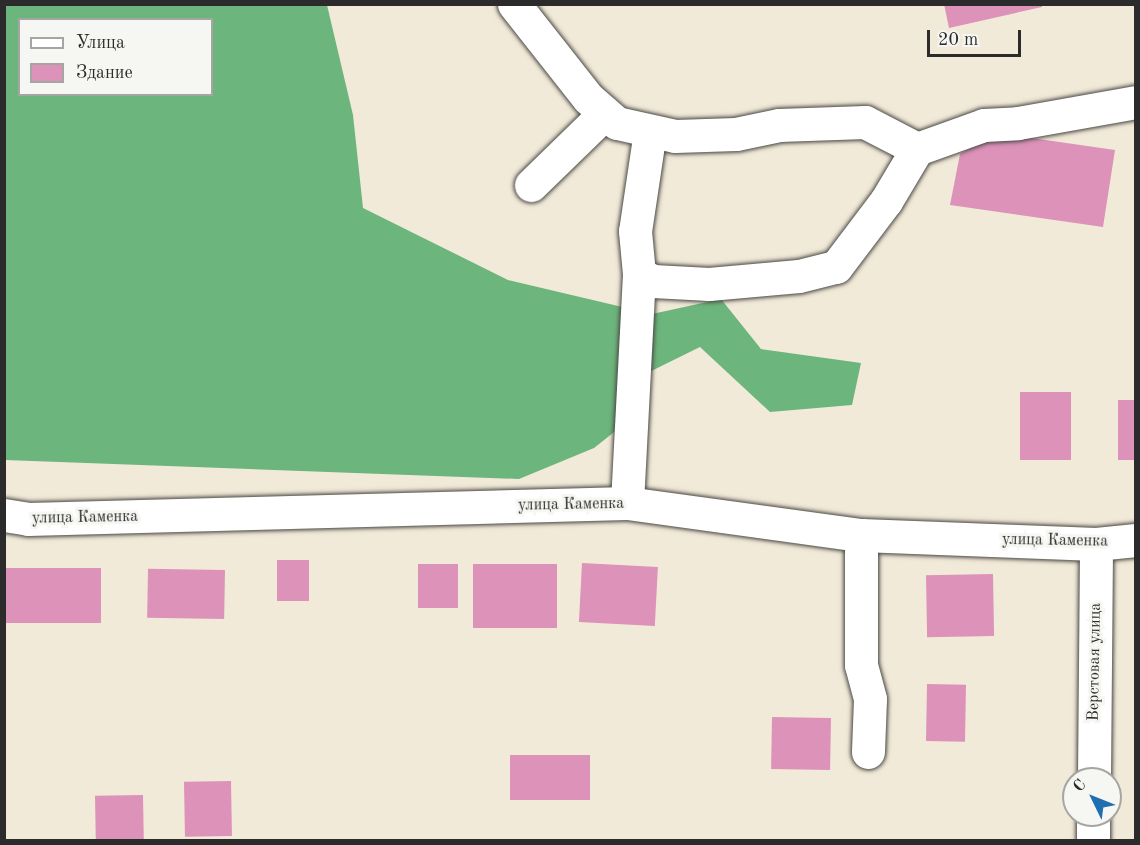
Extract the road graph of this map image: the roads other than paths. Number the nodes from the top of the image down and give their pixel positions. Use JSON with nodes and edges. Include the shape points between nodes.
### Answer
{"nodes":[{"id":1,"x":514,"y":4,"type":"edge"},
{"id":2,"x":1136,"y":102,"type":"edge"},
{"id":3,"x":605,"y":112,"type":"junction"},
{"id":4,"x":650,"y":131,"type":"junction"},
{"id":5,"x":917,"y":149,"type":"junction"},
{"id":6,"x":531,"y":185,"type":"dead end"},
{"id":7,"x":639,"y":274,"type":"junction"},
{"id":8,"x":627,"y":503,"type":"junction"},
{"id":9,"x":4,"y":514,"type":"edge"},
{"id":10,"x":861,"y":535,"type":"junction"},
{"id":11,"x":1136,"y":540,"type":"edge"},
{"id":12,"x":1096,"y":544,"type":"junction"},
{"id":13,"x":868,"y":752,"type":"dead end"},
{"id":14,"x":1094,"y":767,"type":"edge"}],
"edges":[{"from":1,"to":3,"type":"street","via":[[588,98]]},
{"from":2,"to":5,"type":"street","via":[[1018,123],[984,125]]},
{"from":3,"to":4,"type":"street","via":[[617,123]]},
{"from":3,"to":6,"type":"street"},
{"from":4,"to":5,"type":"street","via":[[675,136],[736,134],[779,125],[865,122]]},
{"from":4,"to":7,"type":"street","via":[[634,231]]},
{"from":5,"to":7,"type":"street","via":[[886,201],[836,267],[799,276],[709,284],[653,281]]},
{"from":7,"to":8,"type":"street"},
{"from":8,"to":9,"type":"street","name":"улица Каменка","via":[[40,519]]},
{"from":8,"to":10,"type":"street","name":"улица Каменка"},
{"from":10,"to":12,"type":"street","name":"улица Каменка"},
{"from":10,"to":13,"type":"street","via":[[861,665],[870,699]]},
{"from":11,"to":12,"type":"street","name":"улица Каменка"},
{"from":12,"to":14,"type":"street","name":"Верстовая улица"}]}
